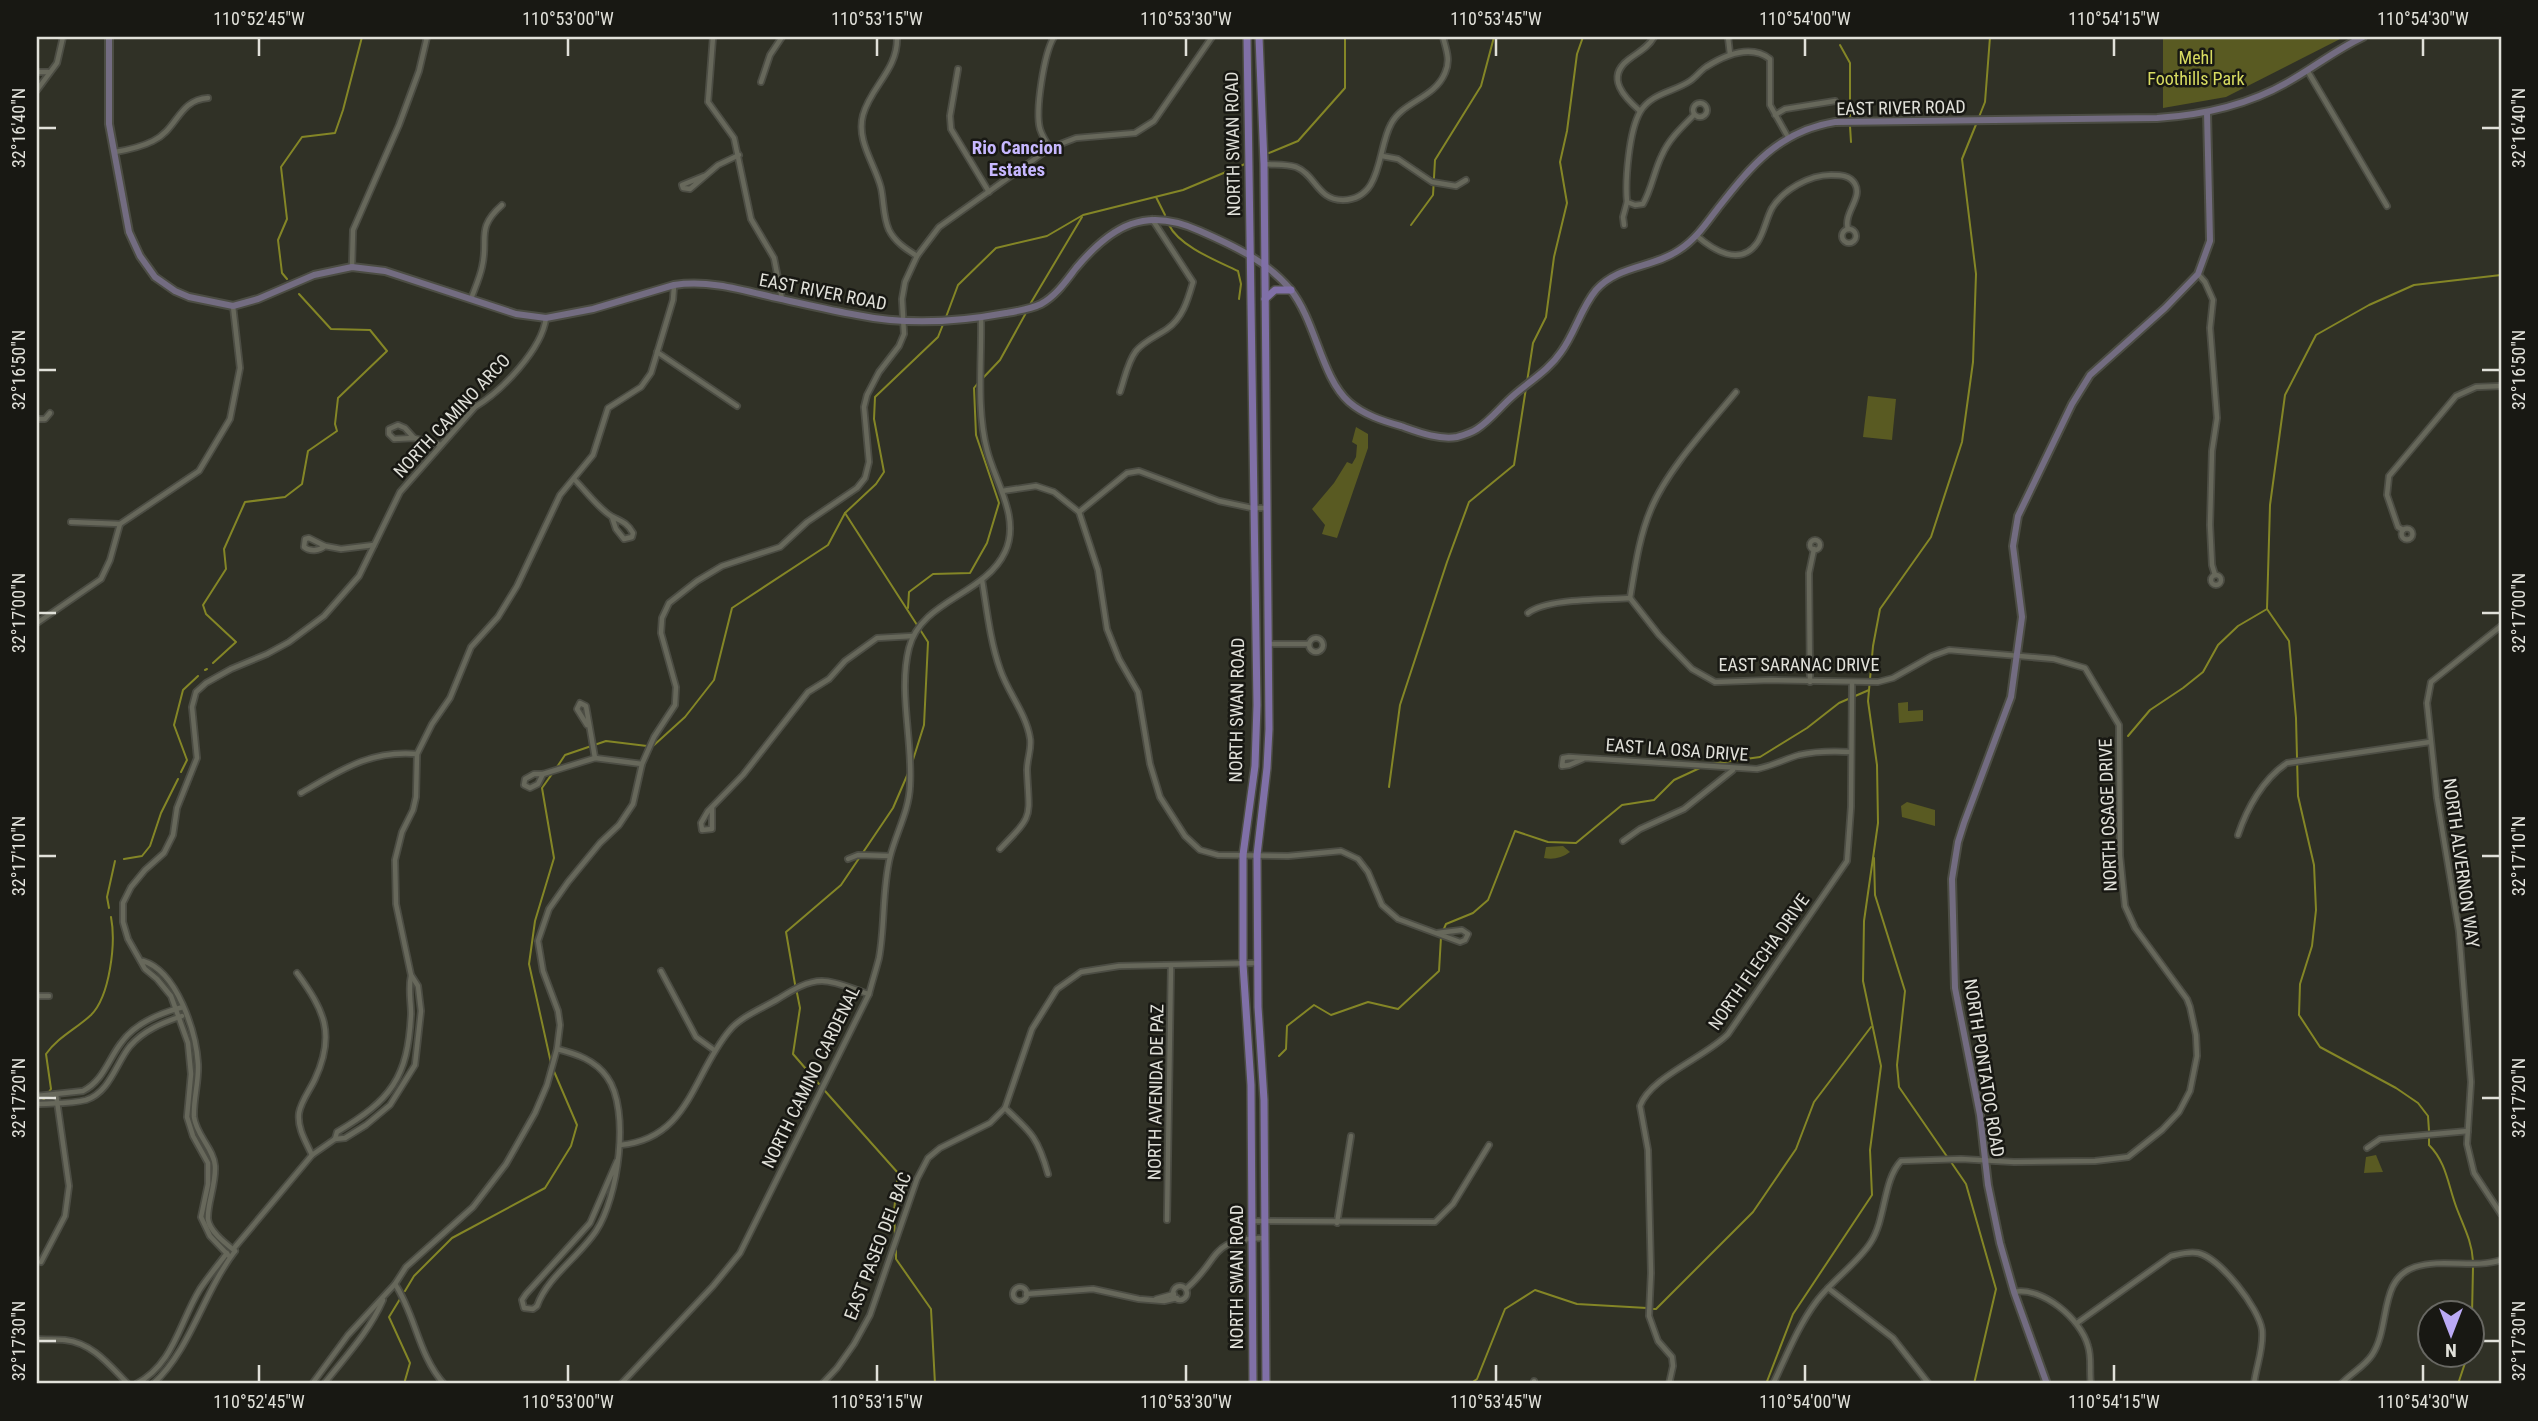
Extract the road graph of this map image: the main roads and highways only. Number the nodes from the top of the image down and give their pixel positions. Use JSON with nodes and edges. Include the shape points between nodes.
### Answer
{"nodes":[{"id":1,"x":1247,"y":37,"type":"edge"},
{"id":2,"x":1259,"y":37,"type":"edge"},
{"id":3,"x":1291,"y":290,"type":"road end"},
{"id":4,"x":1264,"y":300,"type":"junction"},
{"id":5,"x":1253,"y":1384,"type":"edge"},
{"id":6,"x":1266,"y":1384,"type":"edge"}],
"edges":[{"from":1,"to":5,"type":"main road","name":"NORTH SWAN ROAD","via":[[1256,718],[1255,766],[1242,855],[1251,1085]]},
{"from":2,"to":4,"type":"main road","name":"NORTH SWAN ROAD"},
{"from":3,"to":4,"type":"main road","via":[[1275,290]]},
{"from":4,"to":6,"type":"main road","name":"NORTH SWAN ROAD","via":[[1268,753],[1256,855]]}]}
